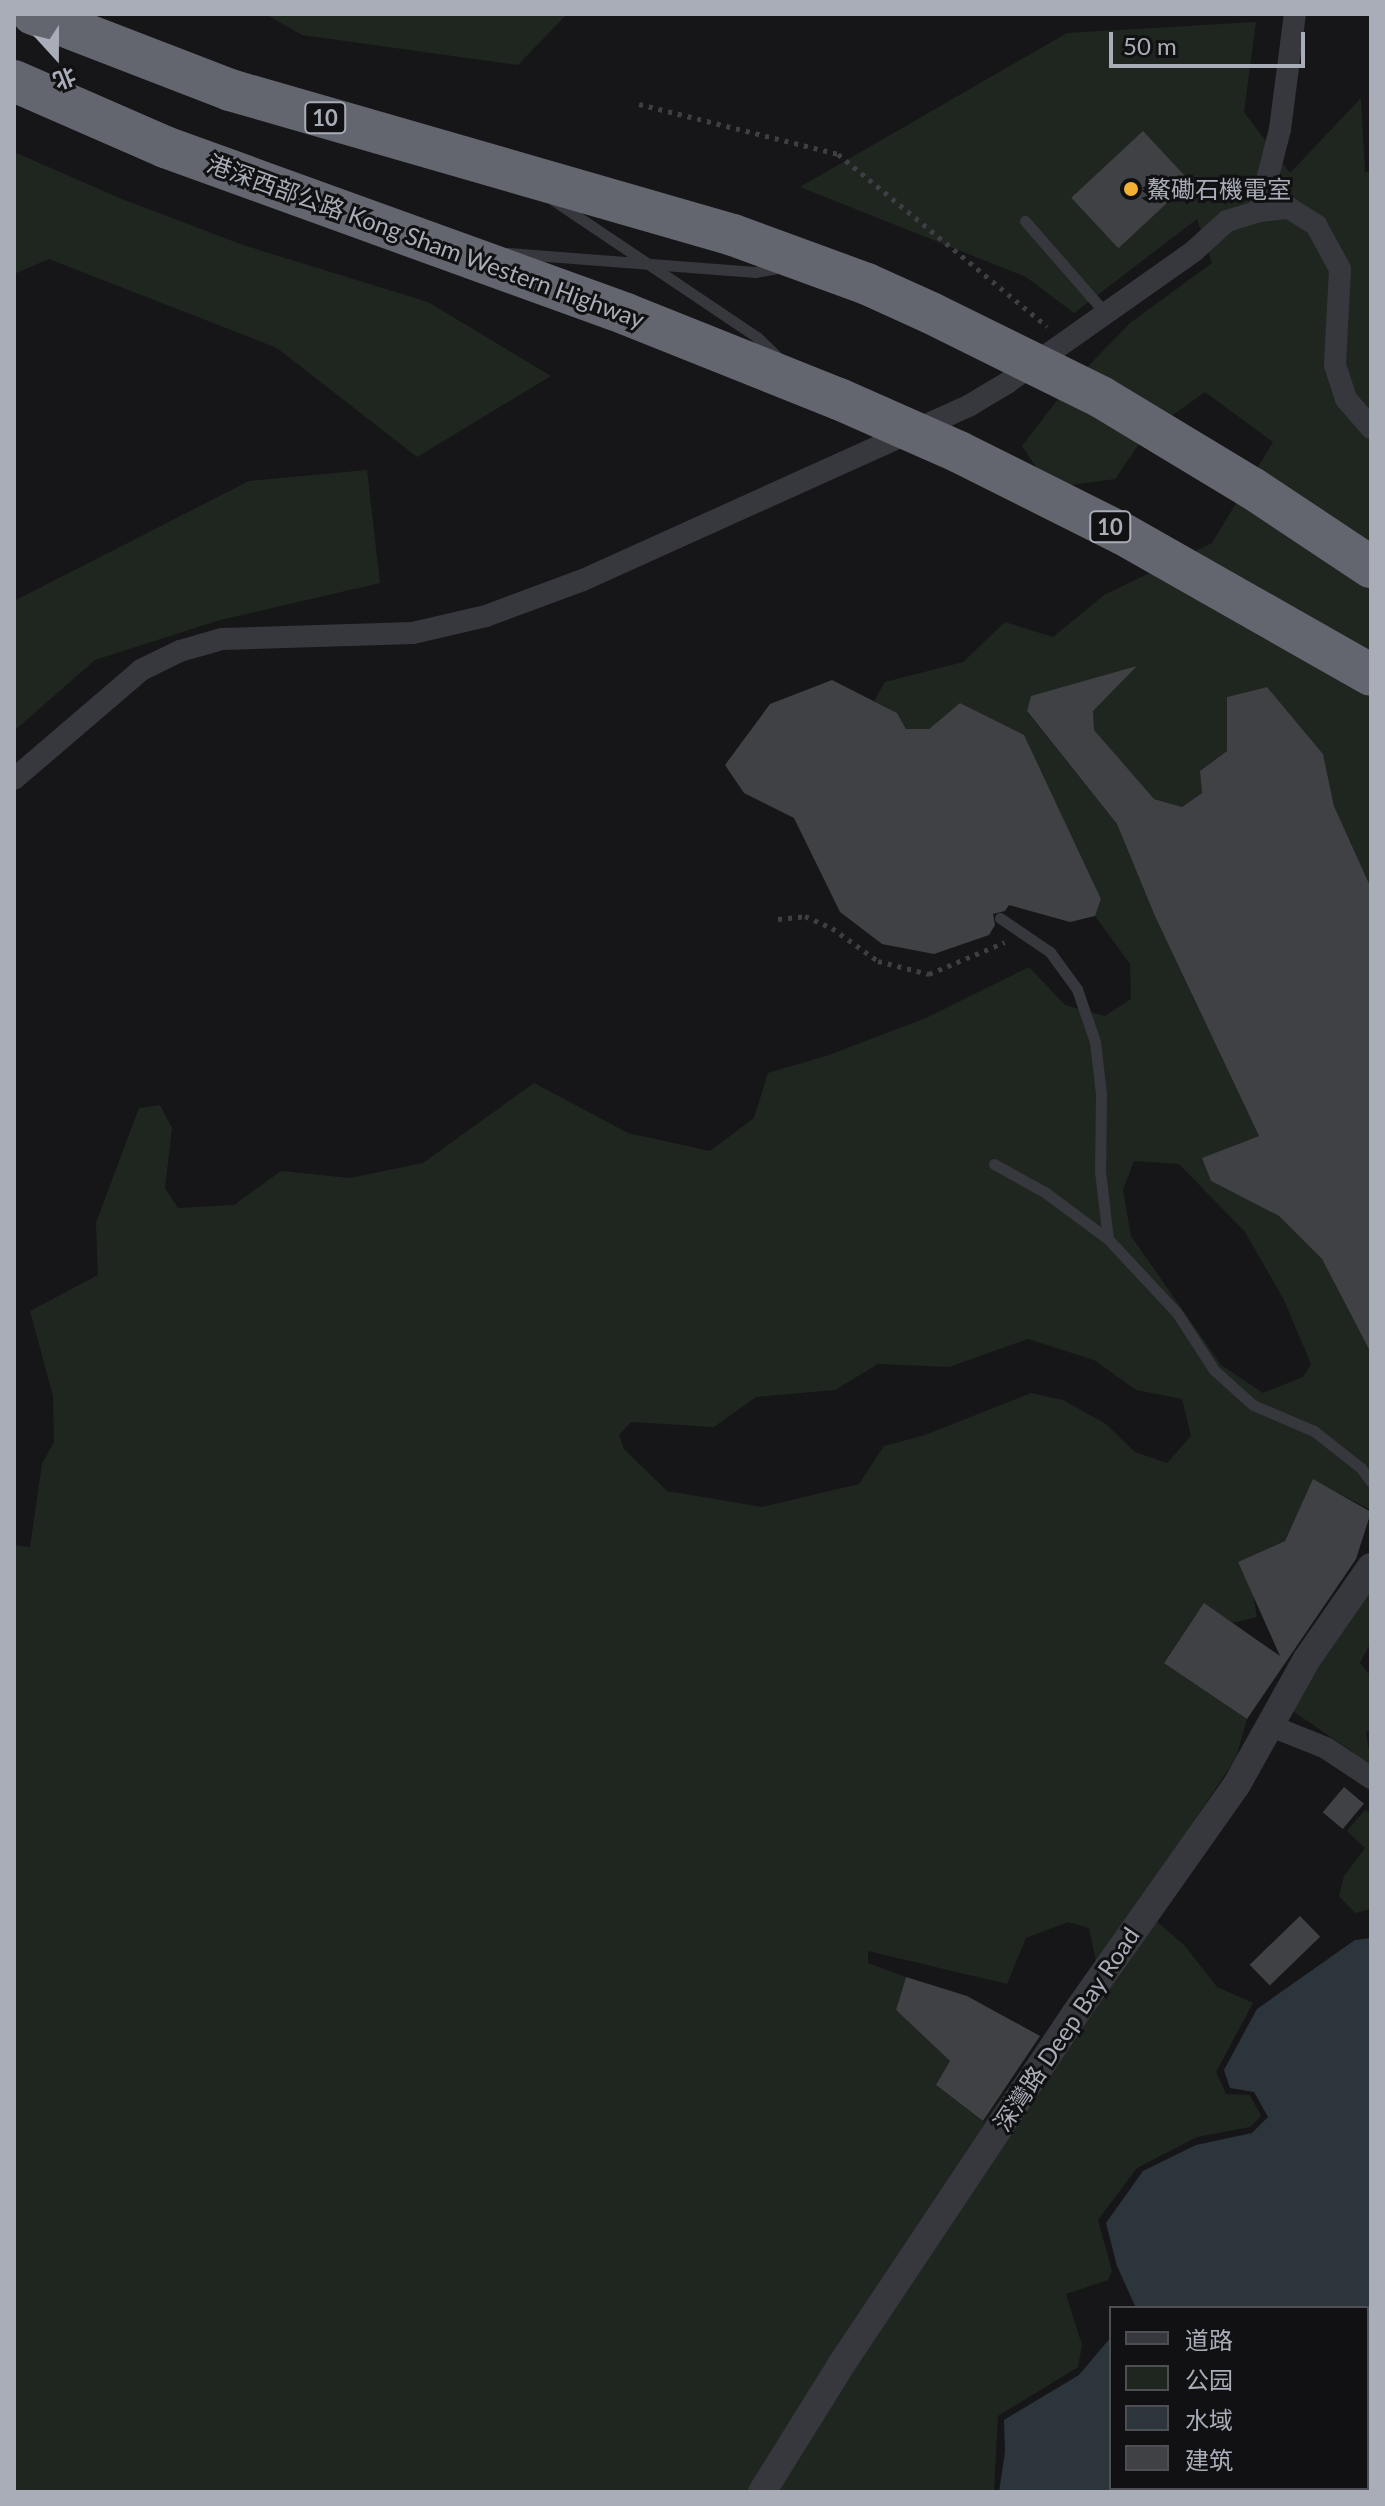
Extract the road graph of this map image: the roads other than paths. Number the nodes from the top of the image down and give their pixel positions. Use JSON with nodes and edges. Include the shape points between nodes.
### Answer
{"nodes":[{"id":1,"x":33,"y":14,"type":"edge"},
{"id":2,"x":1295,"y":14,"type":"edge"},
{"id":3,"x":14,"y":81,"type":"edge"},
{"id":4,"x":493,"y":165,"type":"junction"},
{"id":5,"x":1259,"y":211,"type":"junction"},
{"id":6,"x":1025,"y":221,"type":"dead end"},
{"id":7,"x":455,"y":251,"type":"junction"},
{"id":8,"x":644,"y":263,"type":"junction"},
{"id":9,"x":810,"y":263,"type":"junction"},
{"id":10,"x":1106,"y":314,"type":"junction"},
{"id":11,"x":830,"y":395,"type":"junction"},
{"id":12,"x":1371,"y":428,"type":"edge"},
{"id":13,"x":1371,"y":567,"type":"edge"},
{"id":14,"x":1371,"y":675,"type":"edge"},
{"id":15,"x":14,"y":779,"type":"edge"},
{"id":16,"x":1000,"y":918,"type":"dead end"},
{"id":17,"x":994,"y":1164,"type":"dead end"},
{"id":18,"x":1108,"y":1239,"type":"junction"},
{"id":19,"x":1371,"y":1482,"type":"edge"},
{"id":20,"x":1371,"y":1567,"type":"edge"},
{"id":21,"x":1271,"y":1726,"type":"junction"},
{"id":22,"x":1371,"y":1778,"type":"edge"},
{"id":23,"x":762,"y":2492,"type":"edge"}],
"edges":[{"from":1,"to":4,"type":"highway","number":"10","via":[[176,72],[273,104]]},
{"from":2,"to":5,"type":"street","via":[[1280,129]]},
{"from":3,"to":7,"type":"highway","name":"港深西部公路 Kong Sham Western Highway","number":"10","via":[[165,147]]},
{"from":4,"to":8,"type":"lane"},
{"from":4,"to":9,"type":"highway","number":"10","via":[[661,212]]},
{"from":5,"to":10,"type":"street","via":[[1227,221]]},
{"from":5,"to":12,"type":"street","via":[[1289,208],[1316,225],[1340,269],[1335,365],[1346,399]]},
{"from":6,"to":10,"type":"lane"},
{"from":7,"to":8,"type":"lane"},
{"from":7,"to":11,"type":"highway","name":"港深西部公路 Kong Sham Western Highway","number":"10"},
{"from":8,"to":9,"type":"lane","via":[[755,272]]},
{"from":8,"to":11,"type":"lane","via":[[757,337]]},
{"from":9,"to":13,"type":"highway","number":"10","bridge":true,"via":[[931,313],[1101,397]]},
{"from":10,"to":15,"type":"street","via":[[970,405],[583,580],[486,616],[413,633],[222,639],[180,651],[141,670]]},
{"from":11,"to":14,"type":"highway","number":"10","bridge":true,"via":[[1123,534]]},
{"from":16,"to":18,"type":"lane","via":[[1050,952],[1077,989],[1095,1042]]},
{"from":17,"to":18,"type":"lane","via":[[1046,1193]]},
{"from":18,"to":19,"type":"lane","via":[[1177,1313],[1214,1370],[1253,1405],[1314,1431]]},
{"from":20,"to":21,"type":"street","name":"深灣路 Deep Bay Road","via":[[1307,1659]]},
{"from":21,"to":22,"type":"street","via":[[1326,1748]]},
{"from":21,"to":23,"type":"street","name":"深灣路 Deep Bay Road","via":[[1236,1786],[1075,2014],[843,2362]]}]}
